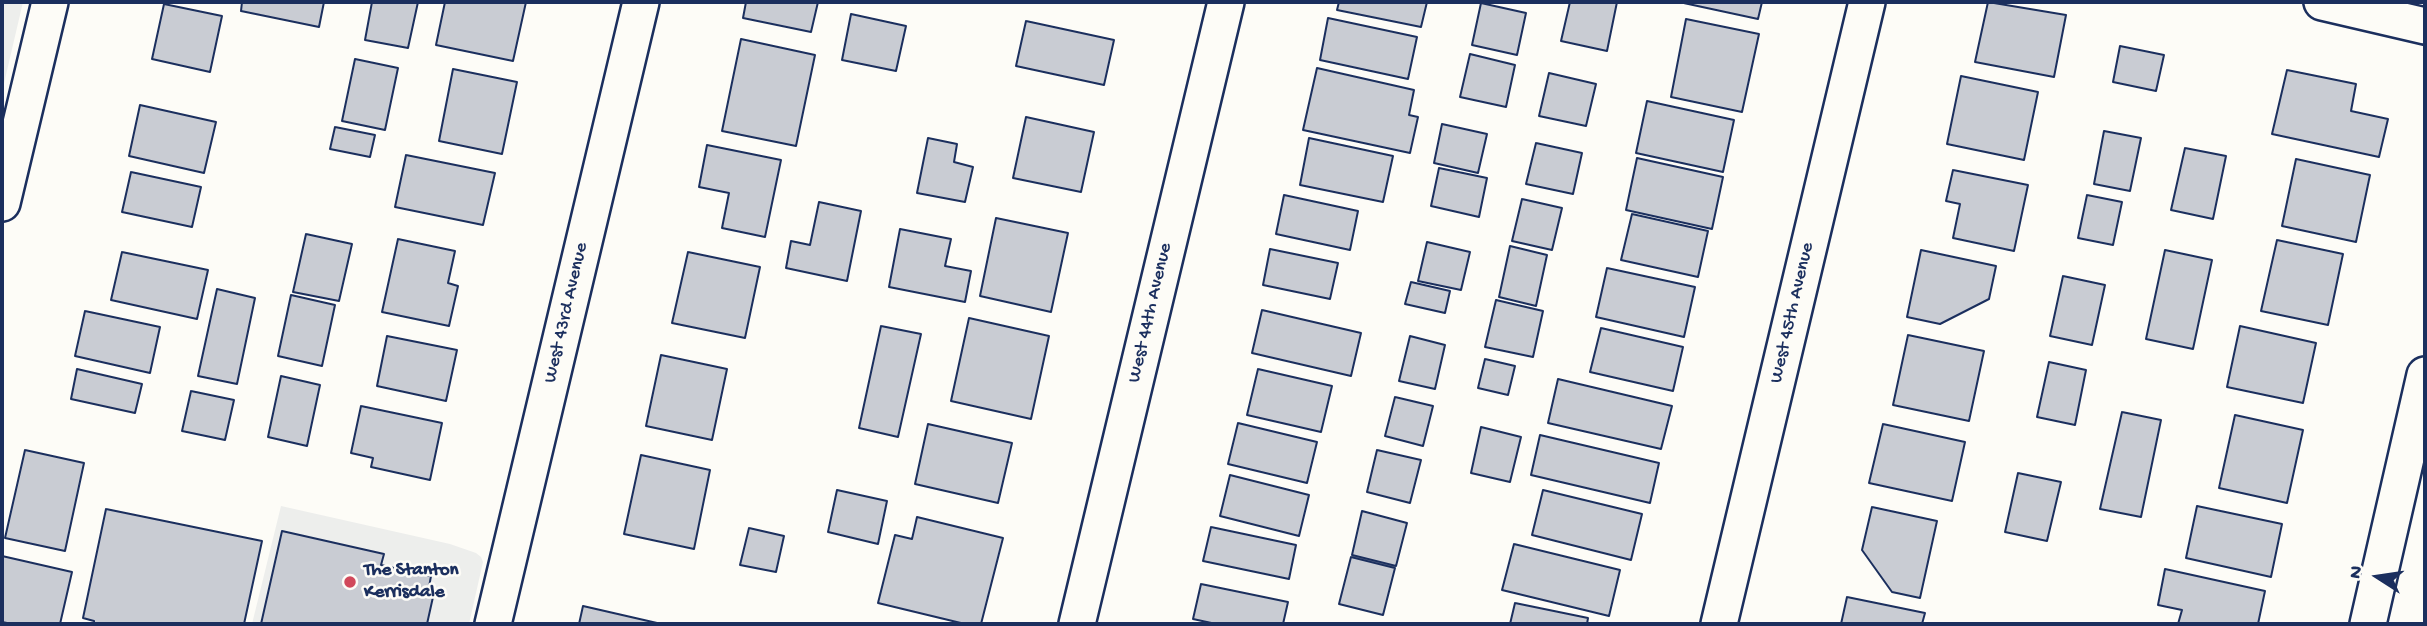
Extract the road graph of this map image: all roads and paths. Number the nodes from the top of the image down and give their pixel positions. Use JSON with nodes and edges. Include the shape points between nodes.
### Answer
{"nodes":[{"id":1,"x":50,"y":2,"type":"edge"},
{"id":2,"x":641,"y":2,"type":"edge"},
{"id":3,"x":1226,"y":2,"type":"edge"},
{"id":4,"x":1867,"y":2,"type":"edge"},
{"id":5,"x":2322,"y":2,"type":"edge"},
{"id":6,"x":2425,"y":26,"type":"edge"},
{"id":7,"x":2,"y":203,"type":"edge"},
{"id":8,"x":2425,"y":375,"type":"edge"},
{"id":9,"x":493,"y":624,"type":"edge"},
{"id":10,"x":1077,"y":624,"type":"edge"},
{"id":11,"x":1719,"y":624,"type":"edge"},
{"id":12,"x":2368,"y":624,"type":"edge"}],
"edges":[{"from":1,"to":7,"type":"street"},
{"from":2,"to":9,"type":"street","name":"West 43rd Avenue"},
{"from":3,"to":10,"type":"street","name":"West 44th Avenue"},
{"from":4,"to":11,"type":"street","name":"West 45th Avenue"},
{"from":5,"to":6,"type":"street"},
{"from":8,"to":12,"type":"street"}]}
